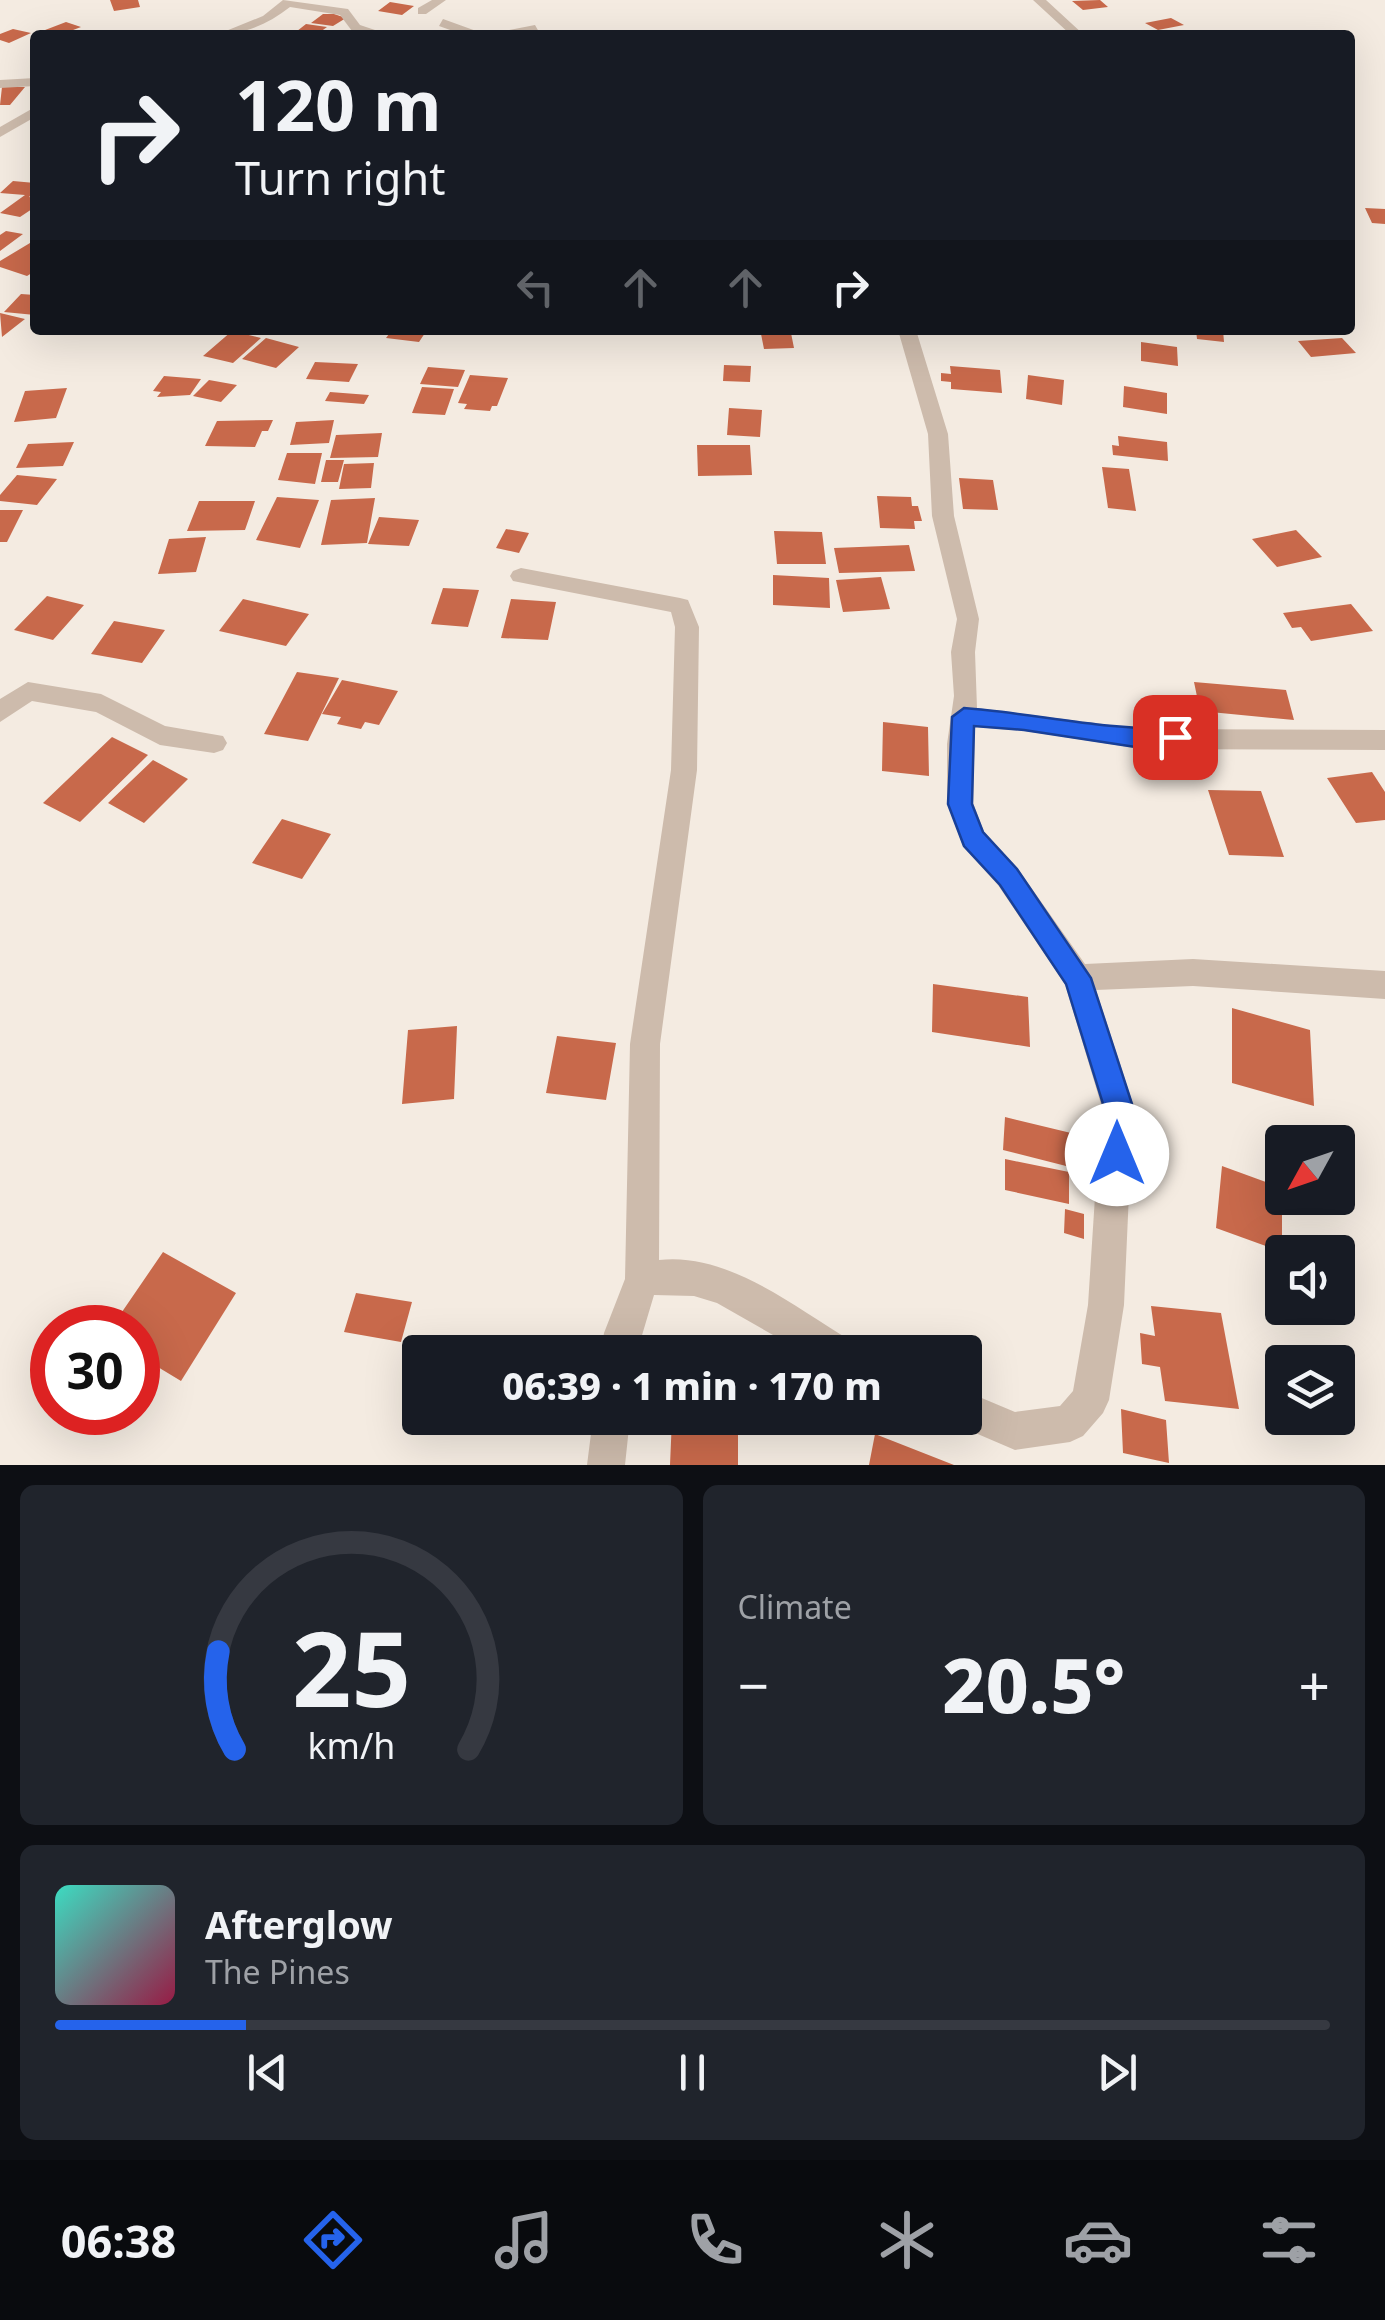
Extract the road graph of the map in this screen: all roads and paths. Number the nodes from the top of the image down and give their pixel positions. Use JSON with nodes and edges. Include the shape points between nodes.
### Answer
{"nodes":[{"id":1,"x":440,"y":0,"type":"edge"},
{"id":2,"x":1039,"y":0,"type":"edge"},
{"id":3,"x":290,"y":1,"type":"edge"},
{"id":4,"x":422,"y":11,"type":"dead end"},
{"id":5,"x":443,"y":22,"type":"dead end"},
{"id":6,"x":535,"y":29,"type":"dead end"},
{"id":7,"x":238,"y":30,"type":"edge"},
{"id":8,"x":364,"y":30,"type":"edge"},
{"id":9,"x":463,"y":30,"type":"edge"},
{"id":10,"x":530,"y":30,"type":"edge"},
{"id":11,"x":1072,"y":30,"type":"edge"},
{"id":12,"x":30,"y":82,"type":"edge"},
{"id":13,"x":0,"y":84,"type":"edge"},
{"id":14,"x":30,"y":114,"type":"edge"},
{"id":15,"x":0,"y":133,"type":"edge"},
{"id":16,"x":908,"y":335,"type":"edge"},
{"id":17,"x":521,"y":576,"type":"dead end"},
{"id":18,"x":0,"y":712,"type":"edge"},
{"id":19,"x":964,"y":717,"type":"junction"},
{"id":20,"x":1385,"y":740,"type":"edge"},
{"id":21,"x":214,"y":743,"type":"dead end"},
{"id":22,"x":1078,"y":978,"type":"junction"},
{"id":23,"x":1385,"y":985,"type":"edge"},
{"id":24,"x":642,"y":1279,"type":"junction"},
{"id":25,"x":622,"y":1335,"type":"edge"},
{"id":26,"x":807,"y":1335,"type":"edge"},
{"id":27,"x":982,"y":1417,"type":"edge"},
{"id":28,"x":610,"y":1435,"type":"edge"},
{"id":29,"x":606,"y":1465,"type":"edge"}],
"edges":[{"from":1,"to":4,"type":"street"},
{"from":2,"to":11,"type":"street"},
{"from":3,"to":7,"type":"street"},
{"from":3,"to":8,"type":"street","via":[[344,12]]},
{"from":5,"to":9,"type":"street"},
{"from":6,"to":10,"type":"street"},
{"from":12,"to":13,"type":"street"},
{"from":14,"to":15,"type":"street"},
{"from":16,"to":19,"type":"street","via":[[938,434],[943,516],[968,618]]},
{"from":17,"to":24,"type":"street","via":[[680,606],[688,627],[684,770],[645,1044]]},
{"from":18,"to":21,"type":"street","via":[[28,691],[101,703],[160,735]]},
{"from":19,"to":20,"type":"street","via":[[1142,738]]},
{"from":19,"to":22,"type":"street","via":[[960,804],[972,838],[1008,877]]},
{"from":22,"to":23,"type":"street","via":[[1220,971]]},
{"from":22,"to":27,"type":"street","via":[[1117,1104],[1111,1257],[1090,1400],[1070,1423],[1015,1432]]},
{"from":24,"to":25,"type":"street"},
{"from":24,"to":26,"type":"street","via":[[670,1272],[724,1286]]},
{"from":28,"to":29,"type":"street"}]}
